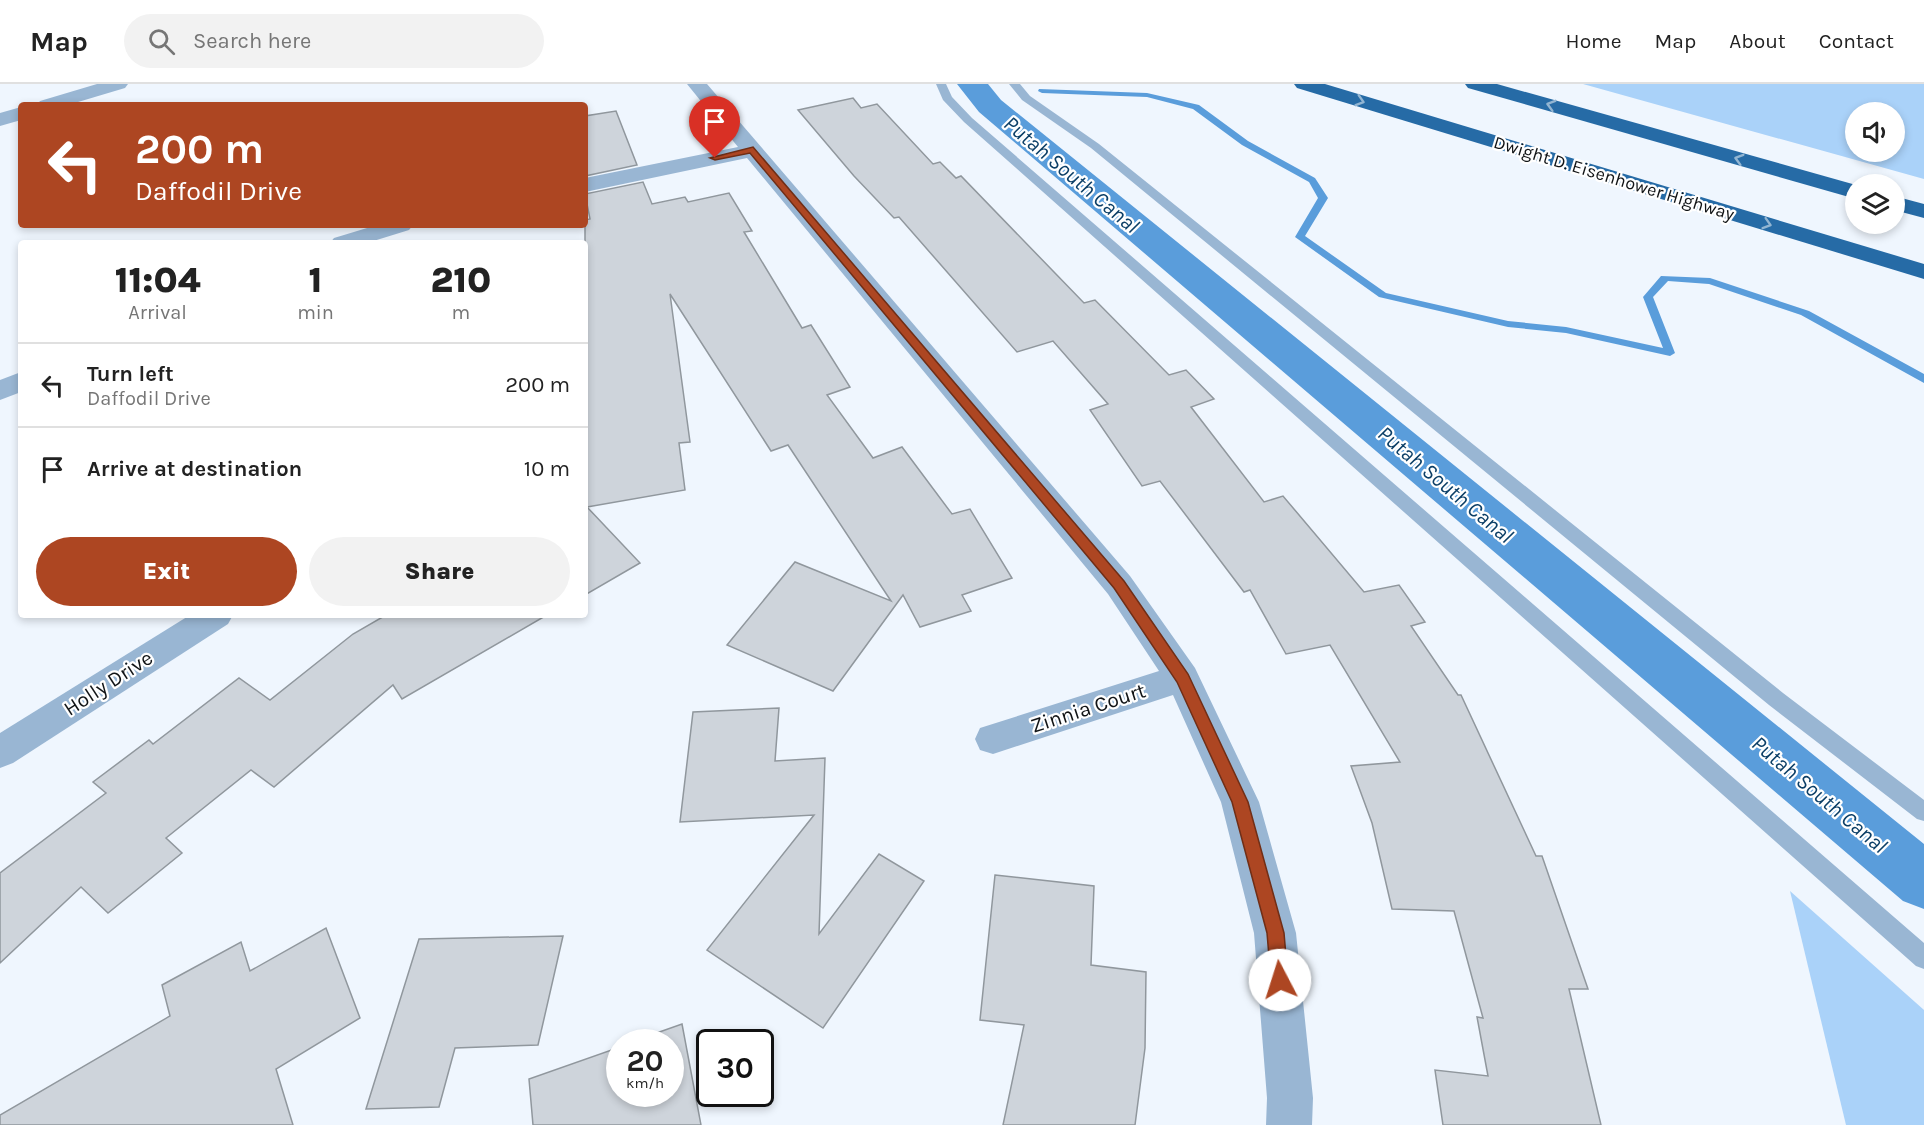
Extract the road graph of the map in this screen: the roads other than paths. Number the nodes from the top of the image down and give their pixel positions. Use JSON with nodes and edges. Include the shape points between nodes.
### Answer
{"nodes":[{"id":1,"x":118,"y":84,"type":"edge"},
{"id":2,"x":697,"y":84,"type":"edge"},
{"id":3,"x":941,"y":84,"type":"edge"},
{"id":4,"x":1014,"y":84,"type":"edge"},
{"id":5,"x":1304,"y":84,"type":"edge"},
{"id":6,"x":1475,"y":84,"type":"edge"},
{"id":7,"x":57,"y":102,"type":"edge"},
{"id":8,"x":18,"y":114,"type":"edge"},
{"id":9,"x":0,"y":120,"type":"edge"},
{"id":10,"x":753,"y":150,"type":"junction"},
{"id":11,"x":588,"y":184,"type":"edge"},
{"id":12,"x":1845,"y":189,"type":"edge"},
{"id":13,"x":1905,"y":206,"type":"edge"},
{"id":14,"x":1924,"y":211,"type":"edge"},
{"id":15,"x":391,"y":228,"type":"edge"},
{"id":16,"x":353,"y":240,"type":"edge"},
{"id":17,"x":1924,"y":272,"type":"edge"},
{"id":18,"x":18,"y":382,"type":"edge"},
{"id":19,"x":0,"y":391,"type":"edge"},
{"id":20,"x":211,"y":618,"type":"edge"},
{"id":21,"x":1183,"y":678,"type":"junction"},
{"id":22,"x":993,"y":739,"type":"dead end"},
{"id":23,"x":0,"y":752,"type":"edge"},
{"id":24,"x":1924,"y":813,"type":"edge"},
{"id":25,"x":1924,"y":958,"type":"edge"},
{"id":26,"x":1289,"y":1125,"type":"edge"}],
"edges":[{"from":1,"to":7,"type":"street"},
{"from":2,"to":10,"type":"street"},
{"from":3,"to":25,"type":"lane","via":[[947,98],[977,128]]},
{"from":4,"to":24,"type":"lane","via":[[1026,98],[1095,146],[1776,699]]},
{"from":5,"to":17,"type":"highway","name":"Dwight D. Eisenhower Highway","one_way":true},
{"from":12,"to":6,"type":"highway","one_way":true},
{"from":8,"to":9,"type":"street"},
{"from":10,"to":11,"type":"street"},
{"from":10,"to":21,"type":"street","via":[[1119,585]]},
{"from":13,"to":14,"type":"highway"},
{"from":15,"to":16,"type":"street"},
{"from":18,"to":19,"type":"street"},
{"from":20,"to":23,"type":"street","name":"Holly Drive"},
{"from":21,"to":22,"type":"street","name":"Zinnia Court"},
{"from":21,"to":26,"type":"street","via":[[1240,802],[1275,933]]}]}
